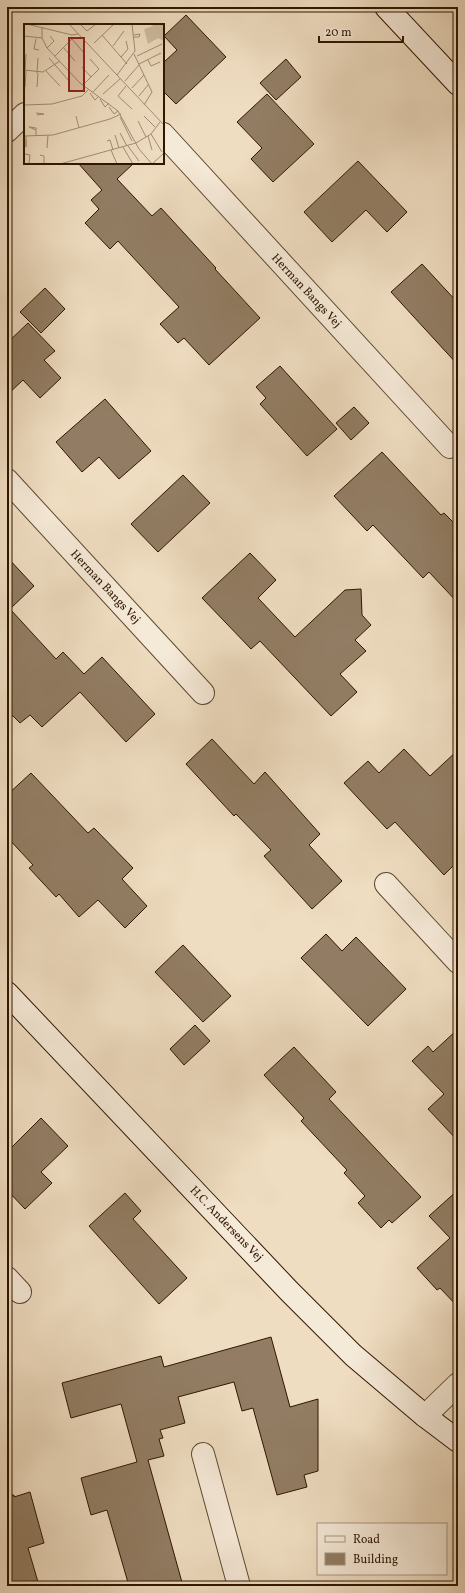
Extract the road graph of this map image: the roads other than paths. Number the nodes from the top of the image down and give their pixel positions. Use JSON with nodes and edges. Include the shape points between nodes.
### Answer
{"nodes":[{"id":1,"x":386,"y":7,"type":"edge"},
{"id":2,"x":458,"y":84,"type":"edge"},
{"id":3,"x":24,"y":115,"type":"edge"},
{"id":4,"x":7,"y":131,"type":"edge"},
{"id":5,"x":164,"y":135,"type":"edge"},
{"id":6,"x":450,"y":447,"type":"dead end"},
{"id":7,"x":7,"y":480,"type":"edge"},
{"id":8,"x":203,"y":693,"type":"dead end"},
{"id":9,"x":386,"y":884,"type":"dead end"},
{"id":10,"x":458,"y":962,"type":"edge"},
{"id":11,"x":7,"y":993,"type":"edge"},
{"id":12,"x":458,"y":1384,"type":"edge"},
{"id":13,"x":425,"y":1416,"type":"junction"},
{"id":14,"x":458,"y":1441,"type":"edge"},
{"id":15,"x":203,"y":1454,"type":"dead end"},
{"id":16,"x":239,"y":1586,"type":"edge"}],
"edges":[{"from":1,"to":2,"type":"street"},
{"from":3,"to":4,"type":"street"},
{"from":5,"to":6,"type":"street","name":"Herman Bangs Vej"},
{"from":7,"to":8,"type":"street","name":"Herman Bangs Vej"},
{"from":9,"to":10,"type":"street"},
{"from":11,"to":13,"type":"street","name":"H.C. Andersens Vej","via":[[353,1355]]},
{"from":12,"to":13,"type":"street"},
{"from":13,"to":14,"type":"street","name":"H.C. Andersens Vej"},
{"from":15,"to":16,"type":"street"}]}
